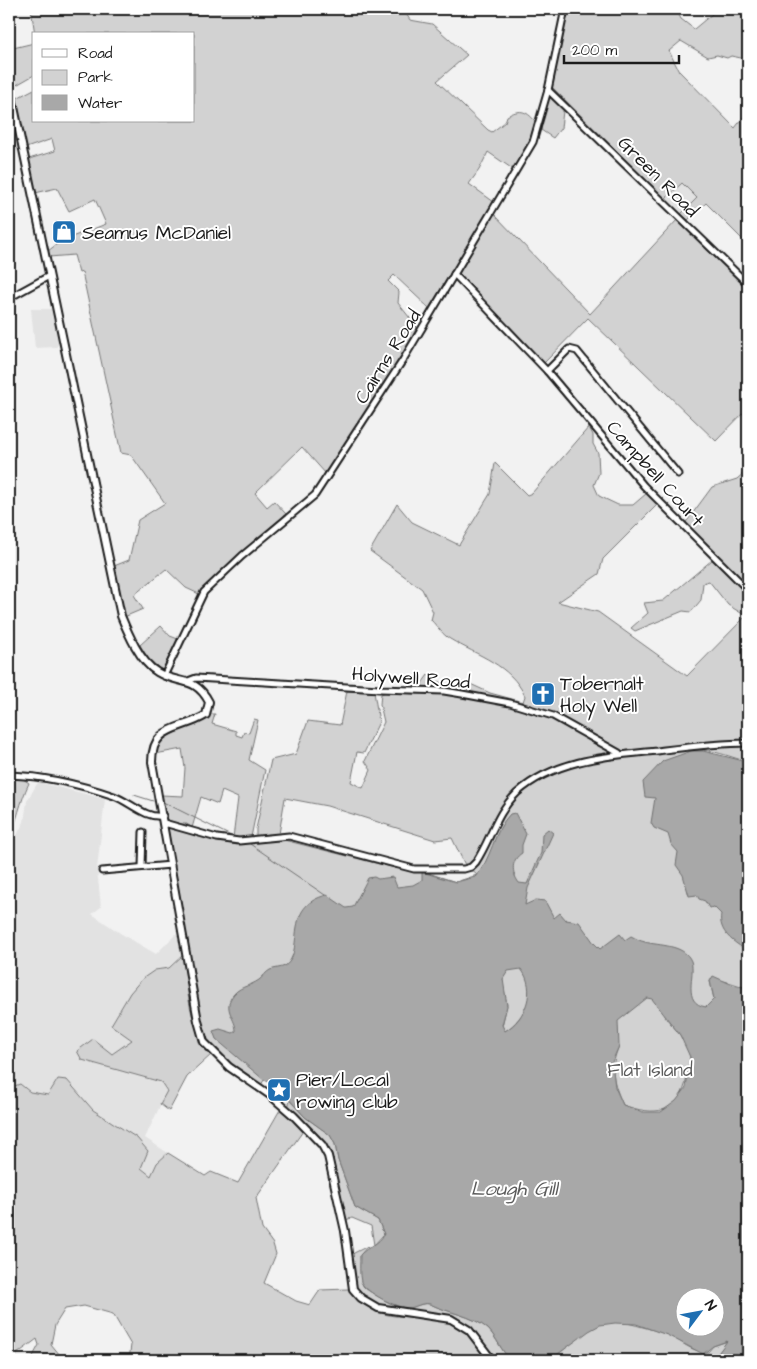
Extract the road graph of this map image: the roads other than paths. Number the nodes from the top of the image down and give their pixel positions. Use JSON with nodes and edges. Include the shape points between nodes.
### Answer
{"nodes":[{"id":1,"x":566,"y":9,"type":"edge"},
{"id":2,"x":9,"y":83,"type":"edge"},
{"id":3,"x":548,"y":90,"type":"junction"},
{"id":4,"x":454,"y":274,"type":"junction"},
{"id":5,"x":49,"y":276,"type":"junction"},
{"id":6,"x":748,"y":284,"type":"edge"},
{"id":7,"x":9,"y":298,"type":"edge"},
{"id":8,"x":547,"y":371,"type":"junction"},
{"id":9,"x":678,"y":474,"type":"dead end"},
{"id":10,"x":748,"y":590,"type":"edge"},
{"id":11,"x":164,"y":676,"type":"junction"},
{"id":12,"x":188,"y":681,"type":"junction"},
{"id":13,"x":748,"y":743,"type":"edge"},
{"id":14,"x":620,"y":753,"type":"junction"},
{"id":15,"x":9,"y":775,"type":"edge"},
{"id":16,"x":163,"y":820,"type":"junction"},
{"id":17,"x":143,"y":832,"type":"dead end"},
{"id":18,"x":171,"y":865,"type":"junction"},
{"id":19,"x":142,"y":867,"type":"junction"},
{"id":20,"x":102,"y":871,"type":"dead end"},
{"id":21,"x":492,"y":1360,"type":"edge"}],
"edges":[{"from":1,"to":3,"type":"street","name":"Cairns Road"},
{"from":2,"to":5,"type":"main road"},
{"from":3,"to":4,"type":"street","name":"Cairns Road","via":[[533,142]]},
{"from":3,"to":6,"type":"street","name":"Green Road"},
{"from":4,"to":8,"type":"street","name":"Campbell Court"},
{"from":4,"to":11,"type":"street","name":"Cairns Road","via":[[402,362],[315,495],[204,592]]},
{"from":5,"to":7,"type":"street"},
{"from":5,"to":11,"type":"main road","via":[[121,616],[144,658]]},
{"from":8,"to":9,"type":"street","name":"Campbell Court","via":[[569,349],[577,351]]},
{"from":8,"to":10,"type":"street","name":"Campbell Court","via":[[644,486]]},
{"from":11,"to":12,"type":"main road"},
{"from":12,"to":14,"type":"street","name":"Holywell Road","via":[[196,678],[455,693],[553,716]]},
{"from":12,"to":16,"type":"main road","via":[[204,694],[209,708],[200,718],[171,730],[155,742],[152,762]]},
{"from":13,"to":14,"type":"street","via":[[688,745]]},
{"from":14,"to":16,"type":"street","via":[[560,769],[524,788],[498,816],[476,862],[464,869],[414,869],[289,836],[239,841],[218,838]]},
{"from":15,"to":16,"type":"street","via":[[50,780],[114,796]]},
{"from":16,"to":18,"type":"main road"},
{"from":17,"to":19,"type":"street"},
{"from":18,"to":19,"type":"street"},
{"from":18,"to":21,"type":"main road","via":[[204,1042],[229,1067],[279,1102],[322,1145],[328,1156],[346,1231],[353,1289],[378,1308],[451,1318],[469,1330]]},
{"from":19,"to":20,"type":"street"}]}
